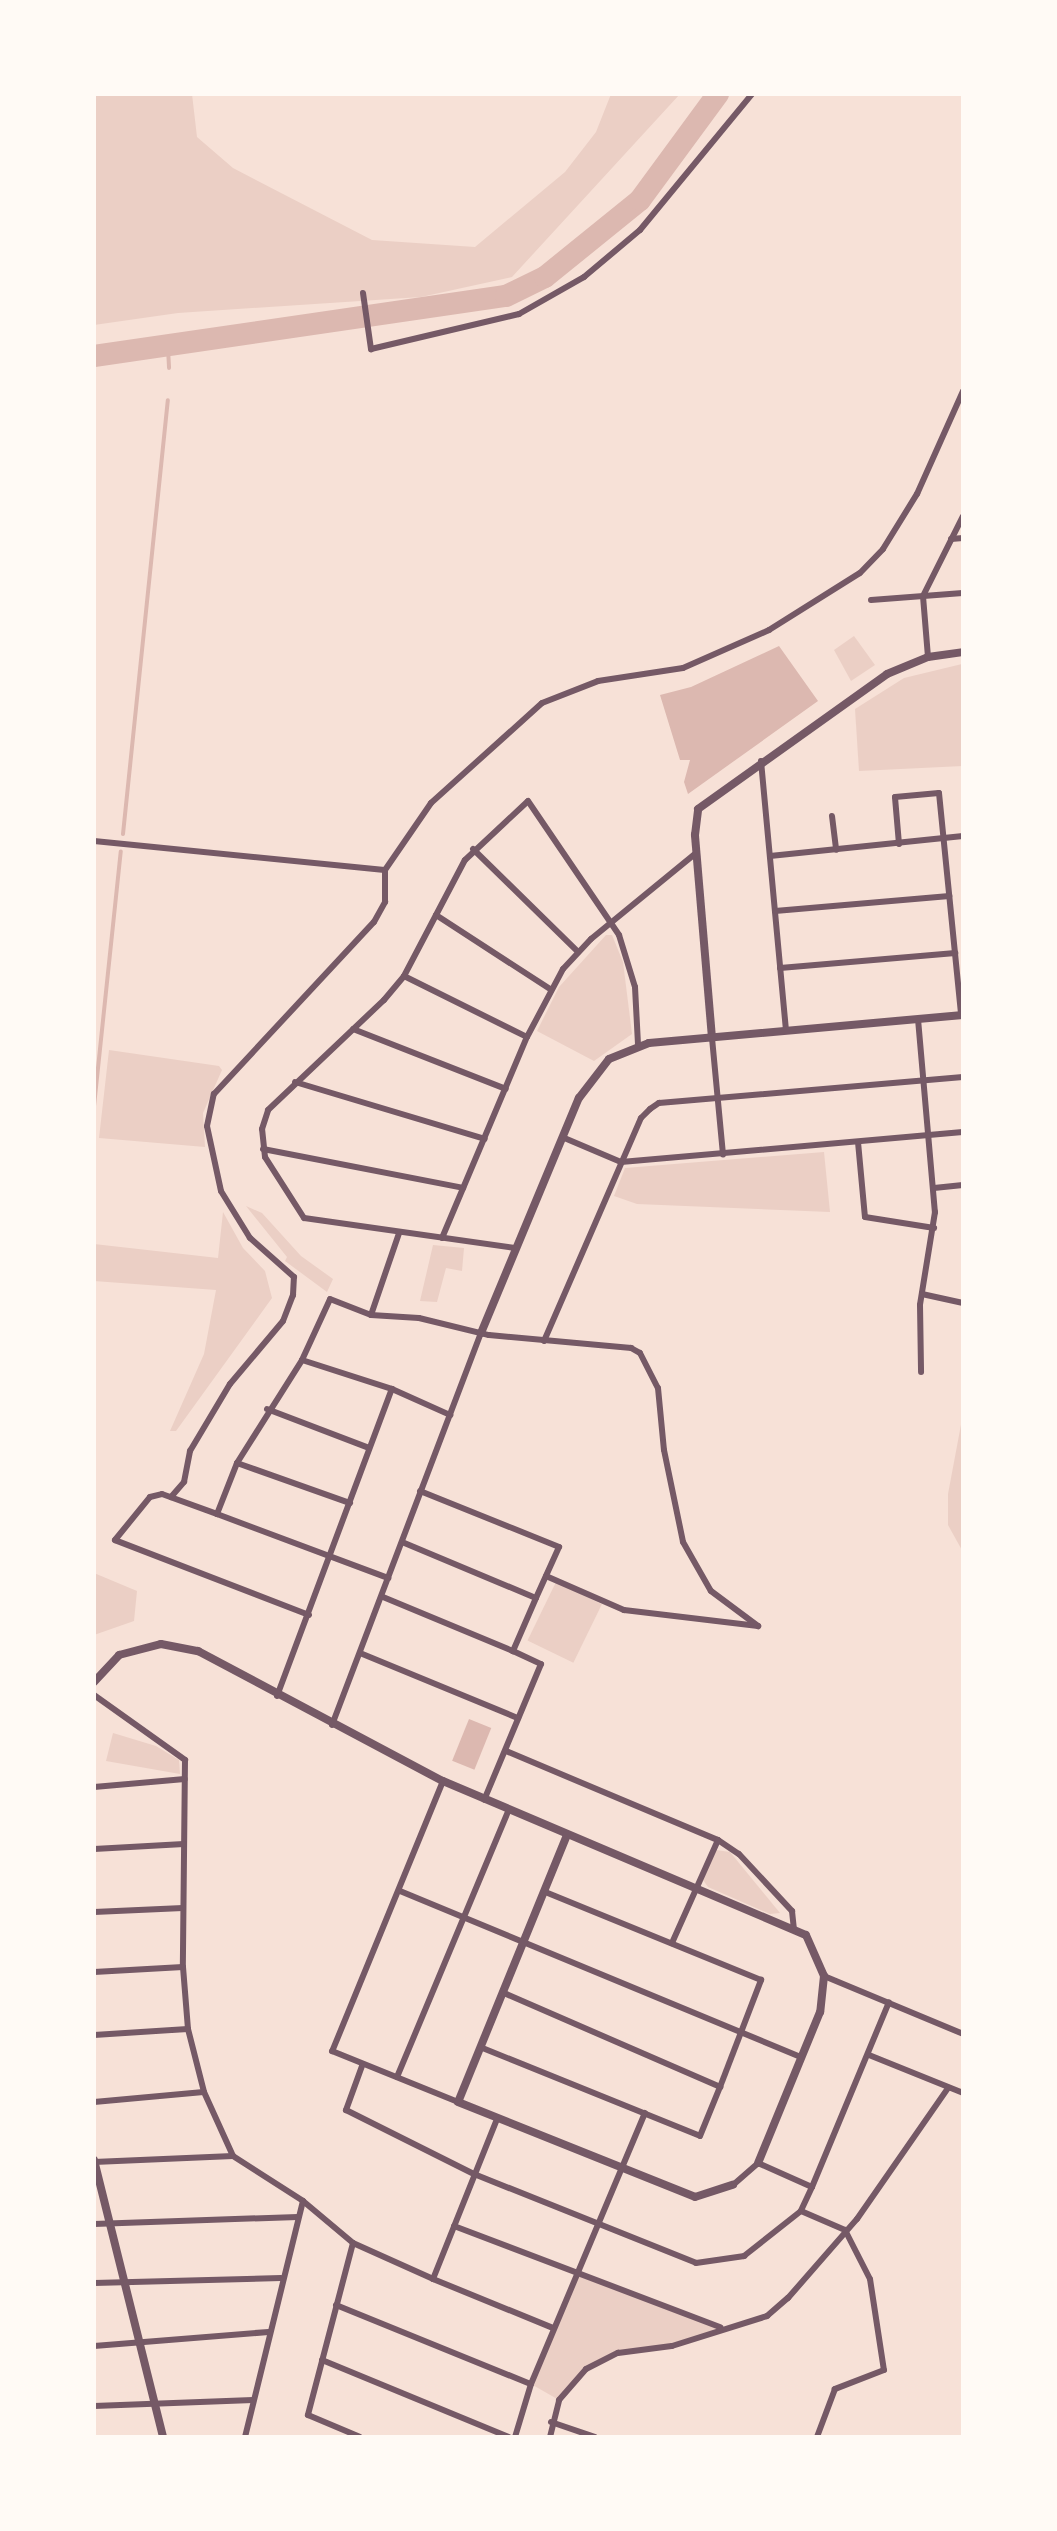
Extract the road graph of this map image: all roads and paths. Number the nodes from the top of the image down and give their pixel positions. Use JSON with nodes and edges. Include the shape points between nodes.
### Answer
{"nodes":[{"id":1,"x":752,"y":94,"type":"edge"},
{"id":2,"x":363,"y":293,"type":"dead end"},
{"id":3,"x":963,"y":391,"type":"edge"},
{"id":4,"x":963,"y":516,"type":"edge"},
{"id":5,"x":963,"y":538,"type":"edge"},
{"id":6,"x":951,"y":539,"type":"junction"},
{"id":7,"x":963,"y":593,"type":"edge"},
{"id":8,"x":923,"y":596,"type":"junction"},
{"id":9,"x":871,"y":600,"type":"dead end"},
{"id":10,"x":963,"y":652,"type":"edge"},
{"id":11,"x":928,"y":657,"type":"junction"},
{"id":12,"x":761,"y":761,"type":"junction"},
{"id":13,"x":832,"y":816,"type":"dead end"},
{"id":14,"x":963,"y":836,"type":"edge"},
{"id":15,"x":943,"y":840,"type":"junction"},
{"id":16,"x":94,"y":841,"type":"edge"},
{"id":17,"x":899,"y":844,"type":"junction"},
{"id":18,"x":473,"y":849,"type":"junction"},
{"id":19,"x":836,"y":850,"type":"junction"},
{"id":20,"x":696,"y":853,"type":"junction"},
{"id":21,"x":770,"y":856,"type":"junction"},
{"id":22,"x":385,"y":870,"type":"junction"},
{"id":23,"x":949,"y":896,"type":"junction"},
{"id":24,"x":775,"y":911,"type":"junction"},
{"id":25,"x":436,"y":915,"type":"junction"},
{"id":26,"x":612,"y":922,"type":"junction"},
{"id":27,"x":578,"y":952,"type":"junction"},
{"id":28,"x":955,"y":953,"type":"junction"},
{"id":29,"x":780,"y":968,"type":"junction"},
{"id":30,"x":404,"y":976,"type":"junction"},
{"id":31,"x":550,"y":989,"type":"junction"},
{"id":32,"x":962,"y":1015,"type":"edge"},
{"id":33,"x":918,"y":1019,"type":"junction"},
{"id":34,"x":353,"y":1029,"type":"junction"},
{"id":35,"x":786,"y":1031,"type":"junction"},
{"id":36,"x":527,"y":1037,"type":"junction"},
{"id":37,"x":712,"y":1038,"type":"junction"},
{"id":38,"x":638,"y":1045,"type":"junction"},
{"id":39,"x":963,"y":1077,"type":"edge"},
{"id":40,"x":924,"y":1080,"type":"junction"},
{"id":41,"x":295,"y":1082,"type":"junction"},
{"id":42,"x":506,"y":1089,"type":"junction"},
{"id":43,"x":718,"y":1099,"type":"junction"},
{"id":44,"x":963,"y":1132,"type":"edge"},
{"id":45,"x":929,"y":1135,"type":"junction"},
{"id":46,"x":562,"y":1137,"type":"junction"},
{"id":47,"x":485,"y":1139,"type":"junction"},
{"id":48,"x":858,"y":1142,"type":"junction"},
{"id":49,"x":263,"y":1149,"type":"junction"},
{"id":50,"x":723,"y":1154,"type":"junction"},
{"id":51,"x":621,"y":1162,"type":"junction"},
{"id":52,"x":963,"y":1185,"type":"edge"},
{"id":53,"x":463,"y":1188,"type":"junction"},
{"id":54,"x":934,"y":1188,"type":"junction"},
{"id":55,"x":934,"y":1228,"type":"junction"},
{"id":56,"x":399,"y":1233,"type":"junction"},
{"id":57,"x":442,"y":1238,"type":"junction"},
{"id":58,"x":515,"y":1248,"type":"junction"},
{"id":59,"x":922,"y":1294,"type":"junction"},
{"id":60,"x":963,"y":1303,"type":"edge"},
{"id":61,"x":371,"y":1315,"type":"junction"},
{"id":62,"x":481,"y":1333,"type":"junction"},
{"id":63,"x":544,"y":1341,"type":"junction"},
{"id":64,"x":302,"y":1360,"type":"junction"},
{"id":65,"x":921,"y":1372,"type":"dead end"},
{"id":66,"x":392,"y":1389,"type":"junction"},
{"id":67,"x":267,"y":1409,"type":"junction"},
{"id":68,"x":450,"y":1415,"type":"junction"},
{"id":69,"x":369,"y":1448,"type":"junction"},
{"id":70,"x":237,"y":1463,"type":"junction"},
{"id":71,"x":420,"y":1491,"type":"junction"},
{"id":72,"x":171,"y":1497,"type":"junction"},
{"id":73,"x":350,"y":1503,"type":"junction"},
{"id":74,"x":217,"y":1514,"type":"junction"},
{"id":75,"x":402,"y":1542,"type":"junction"},
{"id":76,"x":331,"y":1557,"type":"junction"},
{"id":77,"x":546,"y":1576,"type":"junction"},
{"id":78,"x":388,"y":1578,"type":"junction"},
{"id":79,"x":383,"y":1597,"type":"junction"},
{"id":80,"x":536,"y":1598,"type":"junction"},
{"id":81,"x":309,"y":1615,"type":"junction"},
{"id":82,"x":513,"y":1651,"type":"junction"},
{"id":83,"x":360,"y":1653,"type":"junction"},
{"id":84,"x":94,"y":1682,"type":"edge"},
{"id":85,"x":94,"y":1695,"type":"edge"},
{"id":86,"x":277,"y":1696,"type":"junction"},
{"id":87,"x":518,"y":1718,"type":"junction"},
{"id":88,"x":332,"y":1725,"type":"junction"},
{"id":89,"x":506,"y":1751,"type":"junction"},
{"id":90,"x":185,"y":1779,"type":"junction"},
{"id":91,"x":443,"y":1781,"type":"junction"},
{"id":92,"x":94,"y":1787,"type":"edge"},
{"id":93,"x":484,"y":1800,"type":"junction"},
{"id":94,"x":509,"y":1809,"type":"junction"},
{"id":95,"x":567,"y":1835,"type":"junction"},
{"id":96,"x":718,"y":1840,"type":"junction"},
{"id":97,"x":184,"y":1844,"type":"junction"},
{"id":98,"x":94,"y":1849,"type":"edge"},
{"id":99,"x":696,"y":1890,"type":"junction"},
{"id":100,"x":400,"y":1891,"type":"junction"},
{"id":101,"x":545,"y":1892,"type":"junction"},
{"id":102,"x":183,"y":1908,"type":"junction"},
{"id":103,"x":94,"y":1912,"type":"edge"},
{"id":104,"x":464,"y":1915,"type":"junction"},
{"id":105,"x":794,"y":1930,"type":"junction"},
{"id":106,"x":526,"y":1942,"type":"junction"},
{"id":107,"x":672,"y":1943,"type":"junction"},
{"id":108,"x":183,"y":1967,"type":"junction"},
{"id":109,"x":94,"y":1972,"type":"edge"},
{"id":110,"x":824,"y":1976,"type":"junction"},
{"id":111,"x":504,"y":1993,"type":"junction"},
{"id":112,"x":889,"y":2002,"type":"junction"},
{"id":113,"x":188,"y":2029,"type":"junction"},
{"id":114,"x":742,"y":2033,"type":"junction"},
{"id":115,"x":963,"y":2034,"type":"edge"},
{"id":116,"x":94,"y":2035,"type":"edge"},
{"id":117,"x":480,"y":2047,"type":"junction"},
{"id":118,"x":869,"y":2055,"type":"junction"},
{"id":119,"x":800,"y":2057,"type":"junction"},
{"id":120,"x":362,"y":2066,"type":"junction"},
{"id":121,"x":397,"y":2077,"type":"junction"},
{"id":122,"x":720,"y":2087,"type":"junction"},
{"id":123,"x":948,"y":2088,"type":"junction"},
{"id":124,"x":204,"y":2092,"type":"junction"},
{"id":125,"x":963,"y":2093,"type":"edge"},
{"id":126,"x":94,"y":2102,"type":"edge"},
{"id":127,"x":458,"y":2102,"type":"junction"},
{"id":128,"x":645,"y":2113,"type":"junction"},
{"id":129,"x":497,"y":2119,"type":"junction"},
{"id":130,"x":233,"y":2156,"type":"junction"},
{"id":131,"x":94,"y":2162,"type":"edge"},
{"id":132,"x":758,"y":2163,"type":"junction"},
{"id":133,"x":624,"y":2167,"type":"junction"},
{"id":134,"x":474,"y":2174,"type":"junction"},
{"id":135,"x":733,"y":2185,"type":"joint"},
{"id":136,"x":812,"y":2187,"type":"junction"},
{"id":137,"x":303,"y":2201,"type":"junction"},
{"id":138,"x":801,"y":2211,"type":"junction"},
{"id":139,"x":298,"y":2217,"type":"junction"},
{"id":140,"x":109,"y":2223,"type":"junction"},
{"id":141,"x":94,"y":2224,"type":"edge"},
{"id":142,"x":599,"y":2225,"type":"junction"},
{"id":143,"x":454,"y":2226,"type":"junction"},
{"id":144,"x":845,"y":2230,"type":"junction"},
{"id":145,"x":353,"y":2243,"type":"junction"},
{"id":146,"x":575,"y":2274,"type":"junction"},
{"id":147,"x":281,"y":2278,"type":"junction"},
{"id":148,"x":433,"y":2279,"type":"junction"},
{"id":149,"x":123,"y":2281,"type":"junction"},
{"id":150,"x":94,"y":2283,"type":"edge"},
{"id":151,"x":336,"y":2305,"type":"junction"},
{"id":152,"x":553,"y":2328,"type":"junction"},
{"id":153,"x":722,"y":2328,"type":"junction"},
{"id":154,"x":268,"y":2332,"type":"junction"},
{"id":155,"x":141,"y":2343,"type":"junction"},
{"id":156,"x":94,"y":2346,"type":"edge"},
{"id":157,"x":322,"y":2360,"type":"junction"},
{"id":158,"x":531,"y":2384,"type":"junction"},
{"id":159,"x":253,"y":2400,"type":"junction"},
{"id":160,"x":154,"y":2403,"type":"junction"},
{"id":161,"x":94,"y":2406,"type":"edge"},
{"id":162,"x":551,"y":2422,"type":"junction"},
{"id":163,"x":481,"y":2426,"type":"junction"},
{"id":164,"x":163,"y":2437,"type":"edge"},
{"id":165,"x":245,"y":2437,"type":"edge"},
{"id":166,"x":360,"y":2437,"type":"edge"},
{"id":167,"x":476,"y":2437,"type":"edge"},
{"id":168,"x":512,"y":2437,"type":"edge"},
{"id":169,"x":550,"y":2437,"type":"edge"},
{"id":170,"x":595,"y":2437,"type":"edge"},
{"id":171,"x":817,"y":2437,"type":"edge"}],
"edges":[{"from":1,"to":2,"type":"street","via":[[669,199],[584,277],[519,314],[371,349]]},
{"from":3,"to":22,"type":"street","via":[[917,494],[883,549],[860,573],[769,630],[683,668],[598,681],[542,703],[431,803]]},
{"from":4,"to":6,"type":"street"},
{"from":5,"to":6,"type":"street"},
{"from":6,"to":8,"type":"street"},
{"from":7,"to":8,"type":"street"},
{"from":8,"to":9,"type":"street"},
{"from":8,"to":11,"type":"street"},
{"from":10,"to":11,"type":"street"},
{"from":11,"to":12,"type":"street","via":[[887,674]]},
{"from":12,"to":20,"type":"street","via":[[698,809]]},
{"from":12,"to":21,"type":"street"},
{"from":13,"to":19,"type":"street"},
{"from":14,"to":15,"type":"street"},
{"from":15,"to":17,"type":"street"},
{"from":15,"to":17,"type":"street","via":[[939,793],[895,797]]},
{"from":15,"to":23,"type":"street"},
{"from":16,"to":22,"type":"street"},
{"from":17,"to":19,"type":"street"},
{"from":18,"to":25,"type":"street"},
{"from":18,"to":26,"type":"street","via":[[528,801]]},
{"from":18,"to":27,"type":"street"},
{"from":19,"to":21,"type":"street"},
{"from":20,"to":26,"type":"street"},
{"from":20,"to":37,"type":"street"},
{"from":21,"to":24,"type":"street"},
{"from":22,"to":72,"type":"street","via":[[385,902],[374,922],[214,1094],[207,1126],[221,1191],[250,1238],[294,1277],[293,1295],[283,1321],[230,1384],[190,1451],[184,1482]]},
{"from":23,"to":24,"type":"street"},
{"from":23,"to":28,"type":"street"},
{"from":24,"to":29,"type":"street"},
{"from":25,"to":30,"type":"street"},
{"from":25,"to":31,"type":"street"},
{"from":26,"to":27,"type":"street"},
{"from":26,"to":38,"type":"street","via":[[632,967]]},
{"from":27,"to":31,"type":"street"},
{"from":28,"to":29,"type":"street"},
{"from":28,"to":32,"type":"street"},
{"from":29,"to":35,"type":"street"},
{"from":30,"to":34,"type":"street"},
{"from":30,"to":36,"type":"street"},
{"from":31,"to":36,"type":"street"},
{"from":32,"to":33,"type":"street"},
{"from":33,"to":35,"type":"street"},
{"from":33,"to":40,"type":"street"},
{"from":34,"to":41,"type":"street"},
{"from":34,"to":42,"type":"street"},
{"from":35,"to":37,"type":"street"},
{"from":36,"to":42,"type":"street"},
{"from":37,"to":38,"type":"street"},
{"from":37,"to":43,"type":"street"},
{"from":38,"to":46,"type":"street","via":[[599,1069]]},
{"from":39,"to":40,"type":"street"},
{"from":40,"to":43,"type":"street"},
{"from":40,"to":45,"type":"street"},
{"from":41,"to":47,"type":"street"},
{"from":41,"to":49,"type":"street","via":[[265,1116]]},
{"from":42,"to":47,"type":"street"},
{"from":43,"to":50,"type":"street"},
{"from":43,"to":51,"type":"street","via":[[650,1109]]},
{"from":44,"to":45,"type":"street"},
{"from":45,"to":48,"type":"street"},
{"from":45,"to":54,"type":"street"},
{"from":46,"to":51,"type":"street"},
{"from":46,"to":58,"type":"street"},
{"from":47,"to":53,"type":"street"},
{"from":48,"to":50,"type":"street"},
{"from":48,"to":55,"type":"street","via":[[865,1217]]},
{"from":49,"to":53,"type":"street"},
{"from":49,"to":56,"type":"street","via":[[304,1218]]},
{"from":50,"to":51,"type":"street"},
{"from":51,"to":63,"type":"street"},
{"from":52,"to":54,"type":"street"},
{"from":53,"to":57,"type":"street"},
{"from":54,"to":55,"type":"street"},
{"from":55,"to":59,"type":"street"},
{"from":56,"to":57,"type":"street"},
{"from":56,"to":61,"type":"street"},
{"from":57,"to":58,"type":"street"},
{"from":58,"to":62,"type":"street"},
{"from":59,"to":60,"type":"street"},
{"from":59,"to":65,"type":"street"},
{"from":61,"to":62,"type":"street","via":[[419,1318]]},
{"from":61,"to":64,"type":"street","via":[[330,1299]]},
{"from":62,"to":63,"type":"street"},
{"from":62,"to":68,"type":"street"},
{"from":63,"to":77,"type":"street","via":[[631,1348],[650,1365],[683,1542],[711,1591],[758,1626],[624,1610]]},
{"from":64,"to":66,"type":"street"},
{"from":64,"to":67,"type":"street"},
{"from":66,"to":68,"type":"street"},
{"from":66,"to":69,"type":"street"},
{"from":67,"to":69,"type":"street"},
{"from":67,"to":70,"type":"street"},
{"from":68,"to":71,"type":"street"},
{"from":69,"to":73,"type":"street"},
{"from":70,"to":73,"type":"street"},
{"from":70,"to":74,"type":"street"},
{"from":71,"to":75,"type":"street"},
{"from":71,"to":77,"type":"street","via":[[559,1547]]},
{"from":72,"to":74,"type":"street"},
{"from":72,"to":81,"type":"street","via":[[150,1497],[115,1540]]},
{"from":73,"to":76,"type":"street"},
{"from":74,"to":76,"type":"street"},
{"from":75,"to":78,"type":"street"},
{"from":75,"to":80,"type":"street"},
{"from":76,"to":78,"type":"street"},
{"from":76,"to":81,"type":"street"},
{"from":77,"to":80,"type":"street"},
{"from":78,"to":79,"type":"street"},
{"from":79,"to":82,"type":"street"},
{"from":79,"to":83,"type":"street"},
{"from":80,"to":82,"type":"street"},
{"from":81,"to":86,"type":"street"},
{"from":82,"to":87,"type":"street","via":[[541,1664]]},
{"from":83,"to":87,"type":"street"},
{"from":83,"to":88,"type":"street"},
{"from":84,"to":86,"type":"street","via":[[119,1655],[161,1644],[198,1651]]},
{"from":85,"to":90,"type":"street","via":[[124,1720],[181,1753]]},
{"from":86,"to":88,"type":"street"},
{"from":87,"to":89,"type":"street"},
{"from":88,"to":91,"type":"street"},
{"from":89,"to":93,"type":"street"},
{"from":89,"to":96,"type":"street"},
{"from":90,"to":92,"type":"street"},
{"from":90,"to":97,"type":"street"},
{"from":91,"to":93,"type":"street"},
{"from":91,"to":100,"type":"street"},
{"from":93,"to":94,"type":"street"},
{"from":94,"to":95,"type":"street"},
{"from":94,"to":104,"type":"street"},
{"from":95,"to":99,"type":"street"},
{"from":95,"to":101,"type":"street"},
{"from":96,"to":99,"type":"street"},
{"from":96,"to":105,"type":"street","via":[[739,1854],[792,1911]]},
{"from":97,"to":98,"type":"street"},
{"from":97,"to":102,"type":"street"},
{"from":99,"to":105,"type":"street"},
{"from":99,"to":107,"type":"street"},
{"from":100,"to":104,"type":"street"},
{"from":100,"to":120,"type":"street","via":[[332,2051]]},
{"from":101,"to":106,"type":"street"},
{"from":101,"to":107,"type":"street"},
{"from":102,"to":103,"type":"street"},
{"from":102,"to":108,"type":"street"},
{"from":104,"to":106,"type":"street"},
{"from":104,"to":121,"type":"street"},
{"from":105,"to":110,"type":"street","via":[[806,1935]]},
{"from":106,"to":111,"type":"street"},
{"from":106,"to":114,"type":"street"},
{"from":107,"to":114,"type":"street","via":[[761,1980]]},
{"from":108,"to":109,"type":"street"},
{"from":108,"to":113,"type":"street"},
{"from":110,"to":112,"type":"street"},
{"from":110,"to":119,"type":"street","via":[[820,2012]]},
{"from":111,"to":117,"type":"street"},
{"from":111,"to":122,"type":"street"},
{"from":112,"to":115,"type":"street"},
{"from":112,"to":118,"type":"street"},
{"from":113,"to":116,"type":"street"},
{"from":113,"to":124,"type":"street"},
{"from":114,"to":119,"type":"street"},
{"from":114,"to":122,"type":"street"},
{"from":117,"to":127,"type":"street"},
{"from":117,"to":128,"type":"street"},
{"from":118,"to":123,"type":"street"},
{"from":118,"to":136,"type":"street"},
{"from":119,"to":132,"type":"street"},
{"from":120,"to":121,"type":"street"},
{"from":120,"to":134,"type":"street","via":[[346,2110]]},
{"from":121,"to":127,"type":"street"},
{"from":122,"to":128,"type":"street","via":[[700,2136]]},
{"from":123,"to":125,"type":"street"},
{"from":123,"to":144,"type":"street"},
{"from":124,"to":126,"type":"street"},
{"from":124,"to":130,"type":"street"},
{"from":127,"to":129,"type":"street"},
{"from":128,"to":133,"type":"street"},
{"from":129,"to":133,"type":"street"},
{"from":129,"to":134,"type":"street"},
{"from":130,"to":131,"type":"street"},
{"from":130,"to":137,"type":"street"},
{"from":131,"to":140,"type":"street"},
{"from":132,"to":135,"type":"street"},
{"from":132,"to":136,"type":"street"},
{"from":133,"to":135,"type":"street","via":[[695,2197]]},
{"from":133,"to":142,"type":"street"},
{"from":134,"to":142,"type":"street"},
{"from":134,"to":143,"type":"street"},
{"from":136,"to":138,"type":"street"},
{"from":137,"to":139,"type":"street"},
{"from":137,"to":145,"type":"street"},
{"from":138,"to":142,"type":"street","via":[[744,2256],[696,2263]]},
{"from":138,"to":144,"type":"street"},
{"from":139,"to":140,"type":"street"},
{"from":139,"to":147,"type":"street"},
{"from":140,"to":141,"type":"street"},
{"from":140,"to":149,"type":"street"},
{"from":142,"to":146,"type":"street"},
{"from":143,"to":146,"type":"street"},
{"from":143,"to":148,"type":"street"},
{"from":144,"to":153,"type":"street","via":[[767,2316]]},
{"from":144,"to":171,"type":"street","via":[[870,2279],[884,2370],[835,2389]]},
{"from":145,"to":148,"type":"street"},
{"from":145,"to":151,"type":"street"},
{"from":146,"to":152,"type":"street"},
{"from":146,"to":153,"type":"street"},
{"from":147,"to":149,"type":"street"},
{"from":147,"to":154,"type":"street"},
{"from":148,"to":152,"type":"street"},
{"from":149,"to":150,"type":"street"},
{"from":149,"to":155,"type":"street"},
{"from":151,"to":157,"type":"street"},
{"from":151,"to":158,"type":"street"},
{"from":152,"to":158,"type":"street"},
{"from":153,"to":162,"type":"street","via":[[672,2346],[618,2353],[586,2369],[559,2400]]},
{"from":154,"to":155,"type":"street"},
{"from":154,"to":159,"type":"street"},
{"from":155,"to":156,"type":"street"},
{"from":155,"to":160,"type":"street"},
{"from":157,"to":163,"type":"street"},
{"from":157,"to":166,"type":"street","via":[[308,2415]]},
{"from":158,"to":168,"type":"street"},
{"from":159,"to":160,"type":"street"},
{"from":159,"to":165,"type":"street"},
{"from":160,"to":161,"type":"street"},
{"from":160,"to":164,"type":"street"},
{"from":162,"to":169,"type":"street"},
{"from":162,"to":170,"type":"street"},
{"from":163,"to":167,"type":"street"},
{"from":163,"to":168,"type":"street"}]}
